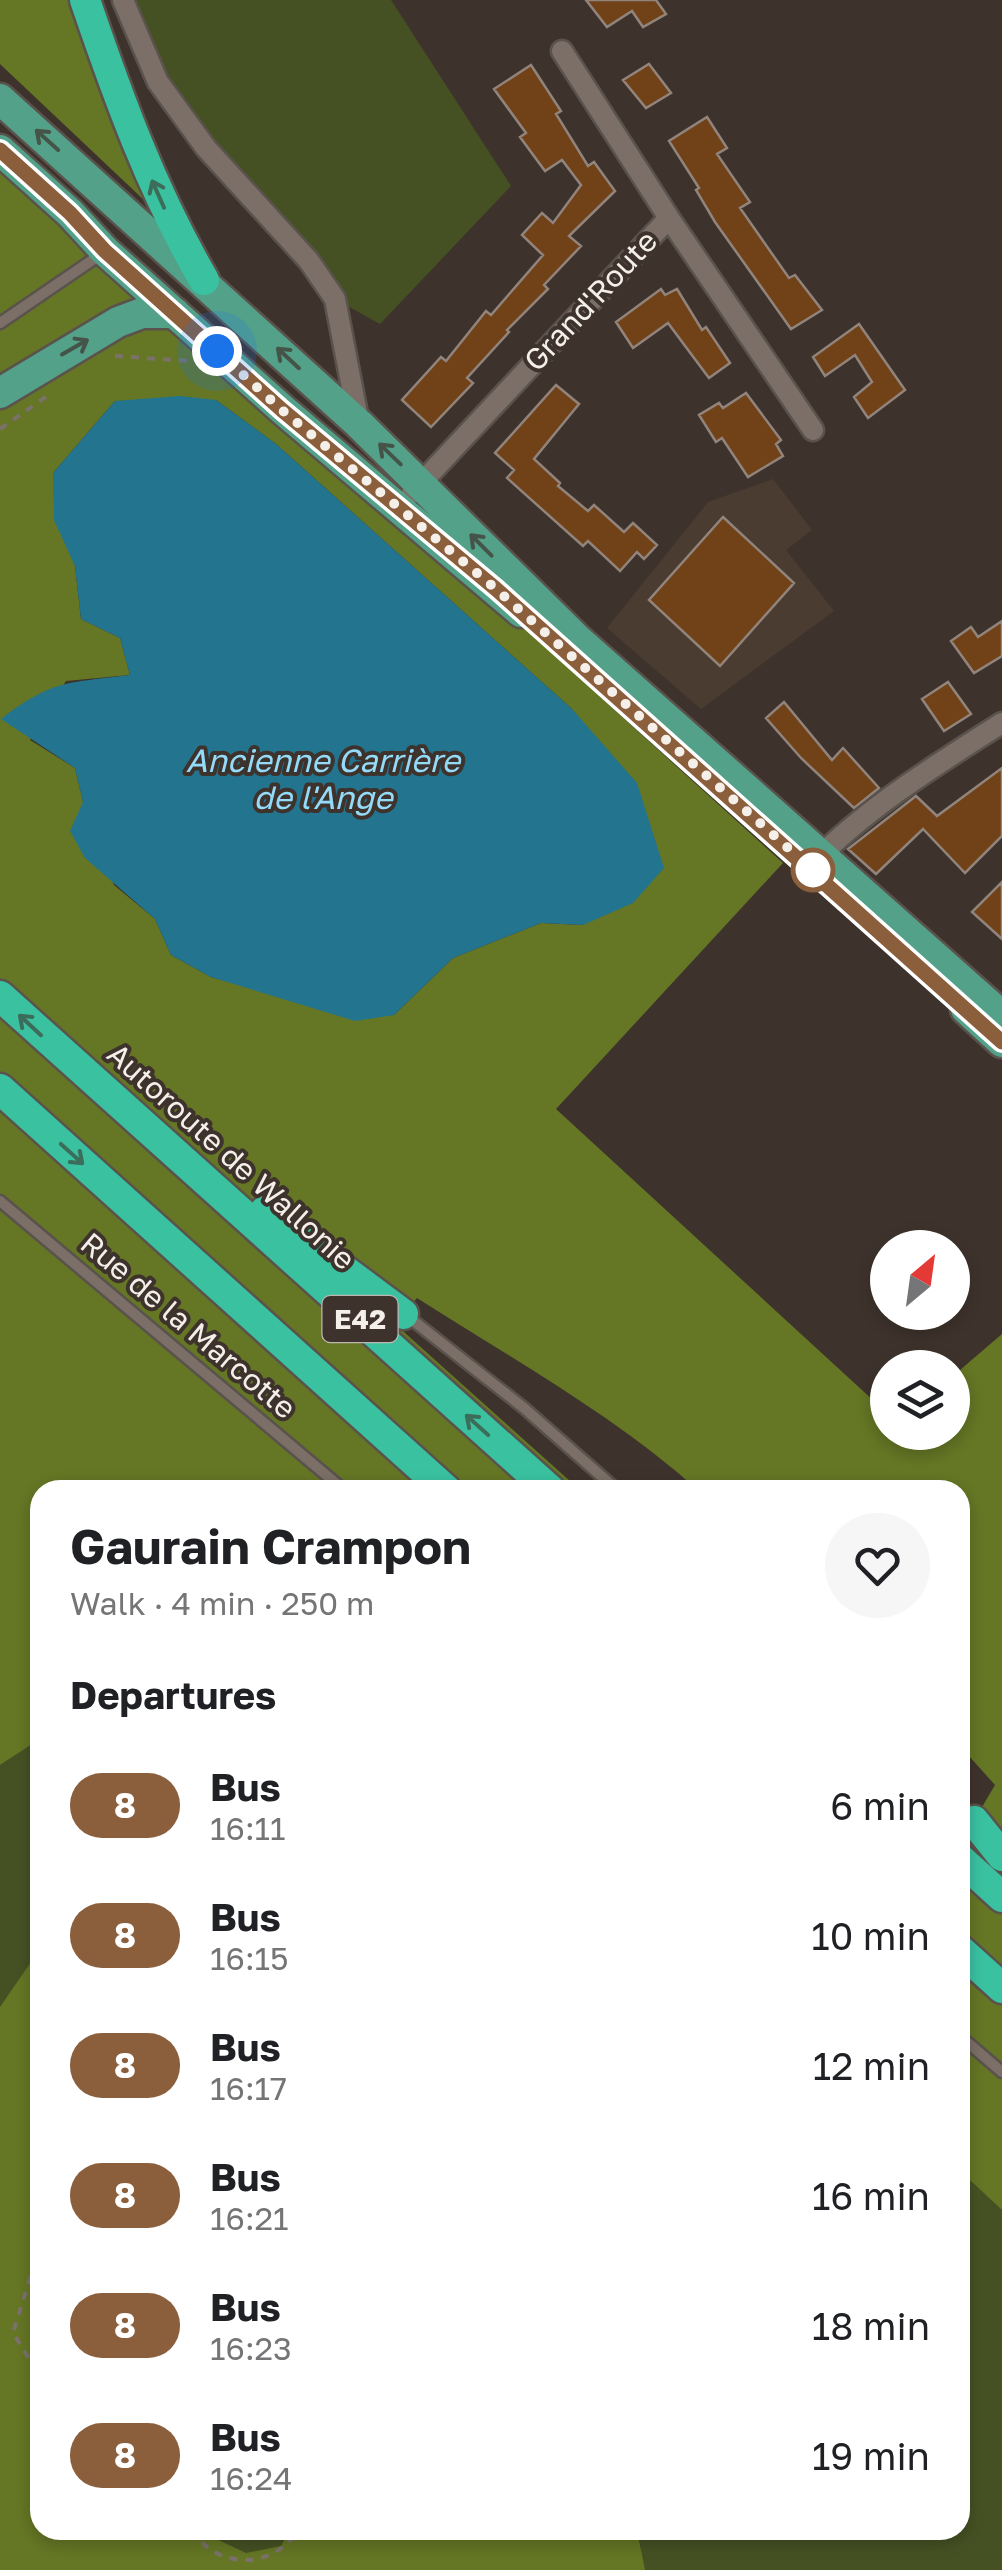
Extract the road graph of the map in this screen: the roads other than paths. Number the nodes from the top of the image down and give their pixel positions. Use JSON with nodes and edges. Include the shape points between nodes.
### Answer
{"nodes":[{"id":1,"x":85,"y":0,"type":"edge"},
{"id":2,"x":123,"y":0,"type":"edge"},
{"id":3,"x":562,"y":51,"type":"dead end"},
{"id":4,"x":0,"y":98,"type":"edge"},
{"id":5,"x":0,"y":150,"type":"edge"},
{"id":6,"x":131,"y":215,"type":"junction"},
{"id":7,"x":669,"y":218,"type":"junction"},
{"id":8,"x":105,"y":251,"type":"junction"},
{"id":9,"x":204,"y":280,"type":"junction"},
{"id":10,"x":140,"y":282,"type":"junction"},
{"id":11,"x":175,"y":313,"type":"junction"},
{"id":12,"x":0,"y":323,"type":"edge"},
{"id":13,"x":122,"y":334,"type":"junction"},
{"id":14,"x":0,"y":393,"type":"edge"},
{"id":15,"x":360,"y":424,"type":"junction"},
{"id":16,"x":814,"y":430,"type":"dead end"},
{"id":17,"x":421,"y":484,"type":"junction"},
{"id":18,"x":399,"y":507,"type":"junction"},
{"id":19,"x":1002,"y":723,"type":"edge"},
{"id":20,"x":815,"y":860,"type":"junction"},
{"id":21,"x":0,"y":996,"type":"edge"},
{"id":22,"x":1002,"y":1016,"type":"edge"},
{"id":23,"x":1002,"y":1042,"type":"edge"},
{"id":24,"x":0,"y":1089,"type":"edge"},
{"id":25,"x":170,"y":1149,"type":"junction"},
{"id":26,"x":0,"y":1201,"type":"edge"},
{"id":27,"x":403,"y":1314,"type":"joint"},
{"id":28,"x":332,"y":1480,"type":"edge"},
{"id":29,"x":435,"y":1480,"type":"edge"},
{"id":30,"x":539,"y":1480,"type":"edge"},
{"id":31,"x":606,"y":1480,"type":"edge"},
{"id":32,"x":970,"y":1817,"type":"edge"},
{"id":33,"x":1002,"y":1856,"type":"edge"},
{"id":34,"x":970,"y":1868,"type":"edge"},
{"id":35,"x":1002,"y":1896,"type":"edge"},
{"id":36,"x":970,"y":1959,"type":"edge"},
{"id":37,"x":1002,"y":1988,"type":"edge"},
{"id":38,"x":970,"y":2045,"type":"edge"},
{"id":39,"x":1002,"y":2072,"type":"edge"}],
"edges":[{"from":9,"to":1,"type":"highway","one_way":true,"via":[[138,151]]},
{"from":2,"to":15,"type":"street","via":[[158,82],[335,298]]},
{"from":3,"to":7,"type":"street"},
{"from":6,"to":4,"type":"main road","one_way":true},
{"from":5,"to":8,"type":"main road"},
{"from":6,"to":9,"type":"main road"},
{"from":6,"to":10,"type":"main road","via":[[142,244]]},
{"from":7,"to":16,"type":"street","name":"Grand'Route"},
{"from":7,"to":17,"type":"street","name":"Grand'Route"},
{"from":8,"to":10,"type":"main road"},
{"from":8,"to":12,"type":"lane"},
{"from":15,"to":9,"type":"main road","one_way":true},
{"from":10,"to":11,"type":"main road"},
{"from":10,"to":13,"type":"main road"},
{"from":11,"to":13,"type":"main road","via":[[142,313]]},
{"from":11,"to":18,"type":"main road"},
{"from":14,"to":13,"type":"main road","one_way":true},
{"from":17,"to":15,"type":"main road","one_way":true},
{"from":17,"to":18,"type":"street","name":"Grand'Route"},
{"from":20,"to":17,"type":"main road","one_way":true},
{"from":18,"to":20,"type":"main road"},
{"from":19,"to":20,"type":"street","via":[[921,774]]},
{"from":20,"to":22,"type":"main road"},
{"from":20,"to":23,"type":"main road"},
{"from":25,"to":21,"type":"highway","name":"Autoroute de Wallonie","number":"E42","one_way":true},
{"from":24,"to":29,"type":"highway","number":"E42","one_way":true},
{"from":25,"to":27,"type":"highway"},
{"from":30,"to":25,"type":"highway","name":"Autoroute de Wallonie","number":"E42","one_way":true},
{"from":26,"to":28,"type":"lane","name":"Rue de la Marcotte"},
{"from":27,"to":31,"type":"lane"},
{"from":32,"to":33,"type":"highway"},
{"from":34,"to":35,"type":"highway"},
{"from":36,"to":37,"type":"highway"},
{"from":38,"to":39,"type":"lane"}]}
